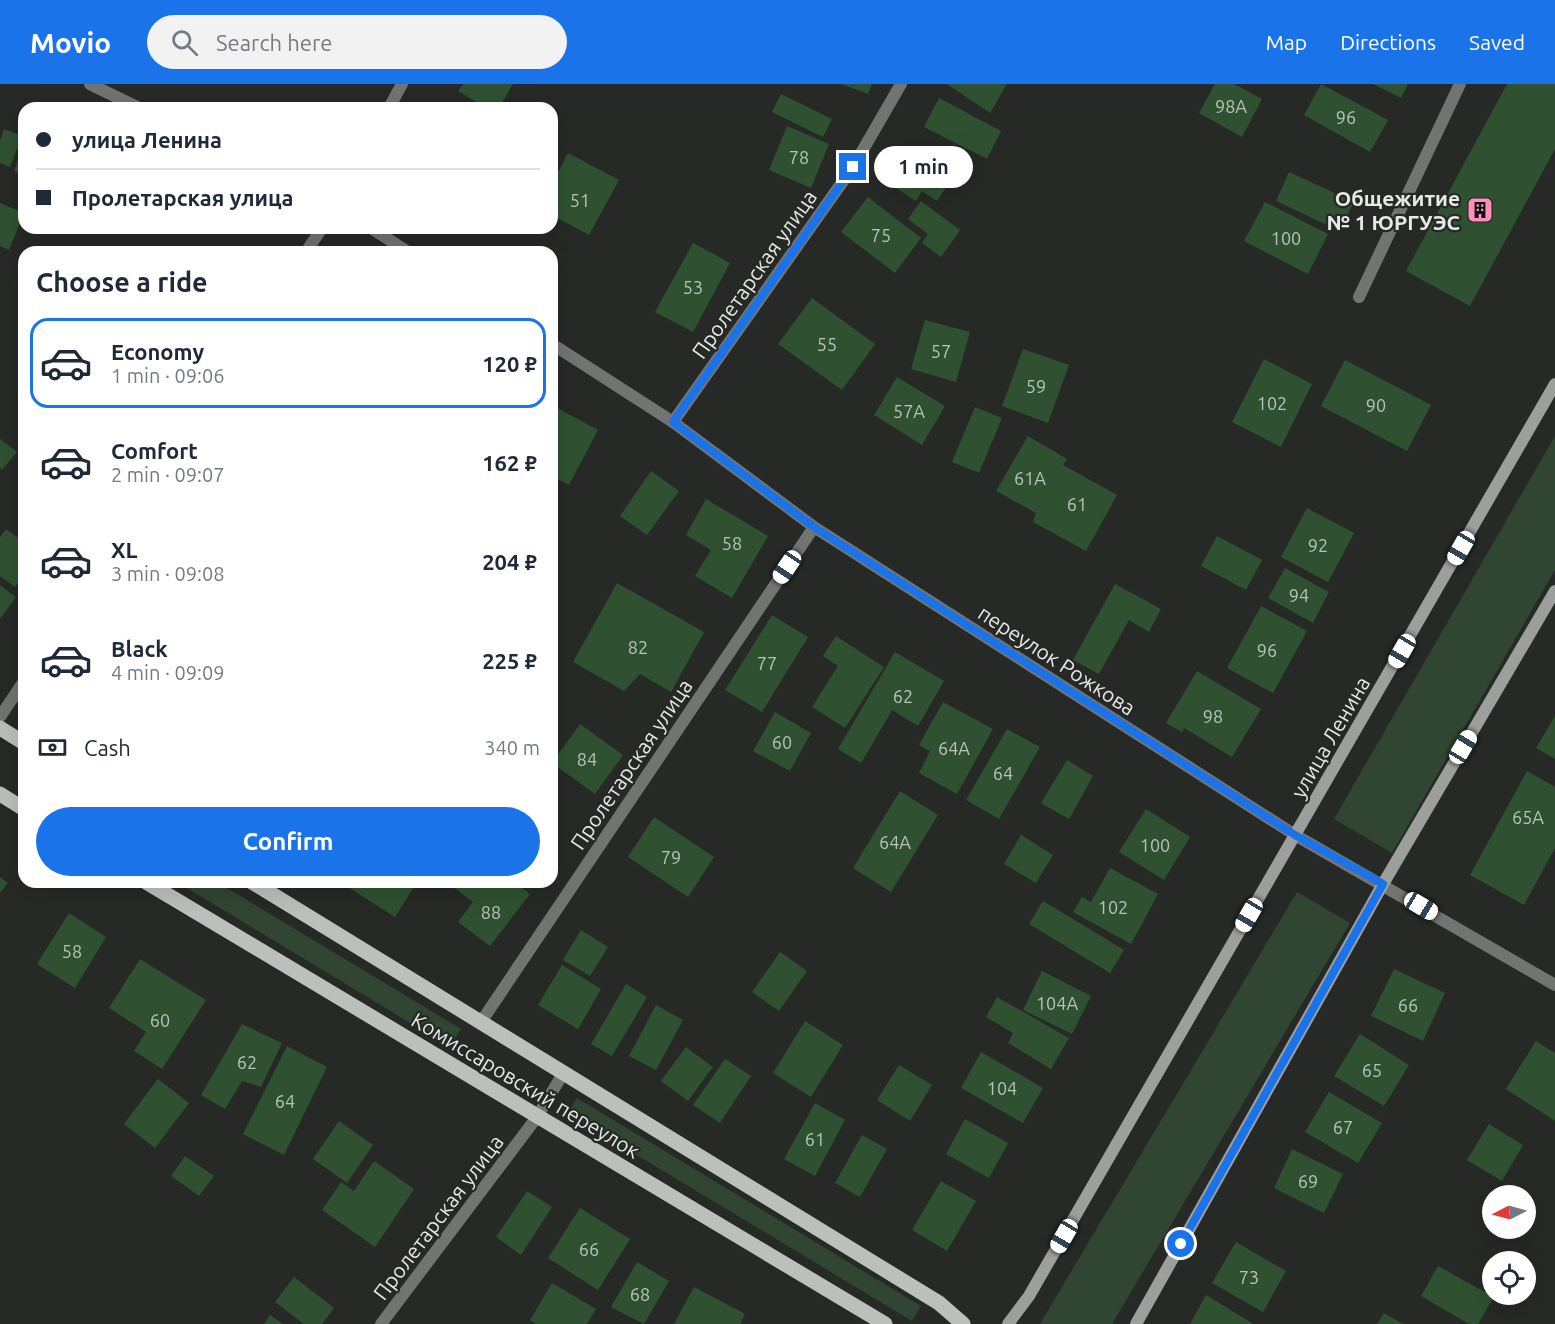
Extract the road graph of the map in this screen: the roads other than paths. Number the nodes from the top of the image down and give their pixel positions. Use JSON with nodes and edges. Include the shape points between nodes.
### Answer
{"nodes":[{"id":1,"x":90,"y":84,"type":"edge"},
{"id":2,"x":402,"y":84,"type":"edge"},
{"id":3,"x":901,"y":84,"type":"edge"},
{"id":4,"x":1460,"y":84,"type":"edge"},
{"id":5,"x":127,"y":102,"type":"edge"},
{"id":6,"x":392,"y":102,"type":"edge"},
{"id":7,"x":380,"y":234,"type":"edge"},
{"id":8,"x":399,"y":246,"type":"edge"},
{"id":9,"x":1359,"y":297,"type":"dead end"},
{"id":10,"x":558,"y":348,"type":"edge"},
{"id":11,"x":1555,"y":384,"type":"edge"},
{"id":12,"x":673,"y":422,"type":"junction"},
{"id":13,"x":814,"y":527,"type":"junction"},
{"id":14,"x":1555,"y":591,"type":"edge"},
{"id":15,"x":18,"y":690,"type":"edge"},
{"id":16,"x":0,"y":717,"type":"edge"},
{"id":17,"x":0,"y":728,"type":"edge"},
{"id":18,"x":18,"y":739,"type":"edge"},
{"id":19,"x":0,"y":794,"type":"edge"},
{"id":20,"x":18,"y":805,"type":"edge"},
{"id":21,"x":1295,"y":835,"type":"junction"},
{"id":22,"x":1383,"y":884,"type":"junction"},
{"id":23,"x":156,"y":888,"type":"edge"},
{"id":24,"x":262,"y":888,"type":"edge"},
{"id":25,"x":1555,"y":985,"type":"edge"},
{"id":26,"x":481,"y":1022,"type":"junction"},
{"id":27,"x":564,"y":1072,"type":"junction"},
{"id":28,"x":537,"y":1117,"type":"junction"},
{"id":29,"x":381,"y":1324,"type":"edge"},
{"id":30,"x":885,"y":1324,"type":"edge"},
{"id":31,"x":963,"y":1324,"type":"edge"},
{"id":32,"x":1008,"y":1324,"type":"edge"},
{"id":33,"x":1136,"y":1324,"type":"edge"}],
"edges":[{"from":1,"to":5,"type":"street"},
{"from":2,"to":6,"type":"street"},
{"from":3,"to":12,"type":"street","name":"Пролетарская улица","via":[[853,167]]},
{"from":4,"to":9,"type":"street"},
{"from":7,"to":8,"type":"street"},
{"from":10,"to":12,"type":"street","name":"переулок Рожкова"},
{"from":11,"to":21,"type":"main road","name":"улица Ленина"},
{"from":12,"to":13,"type":"street","name":"переулок Рожкова"},
{"from":13,"to":21,"type":"street","name":"переулок Рожкова"},
{"from":13,"to":26,"type":"street","name":"Пролетарская улица"},
{"from":14,"to":22,"type":"main road"},
{"from":15,"to":16,"type":"street"},
{"from":17,"to":18,"type":"main road"},
{"from":19,"to":20,"type":"main road"},
{"from":21,"to":22,"type":"street","name":"переулок Рожкова"},
{"from":21,"to":32,"type":"main road","name":"улица Ленина","via":[[1029,1296]]},
{"from":22,"to":25,"type":"street","name":"переулок Рожкова"},
{"from":22,"to":33,"type":"main road"},
{"from":23,"to":28,"type":"main road","name":"Комиссаровский переулок"},
{"from":24,"to":26,"type":"main road","name":"Комиссаровский переулок"},
{"from":26,"to":27,"type":"main road","name":"Комиссаровский переулок"},
{"from":27,"to":28,"type":"street","name":"Пролетарская улица"},
{"from":27,"to":31,"type":"main road","name":"Комиссаровский переулок","via":[[939,1303]]},
{"from":28,"to":29,"type":"street","name":"Пролетарская улица"},
{"from":28,"to":30,"type":"main road","name":"Комиссаровский переулок"}]}
